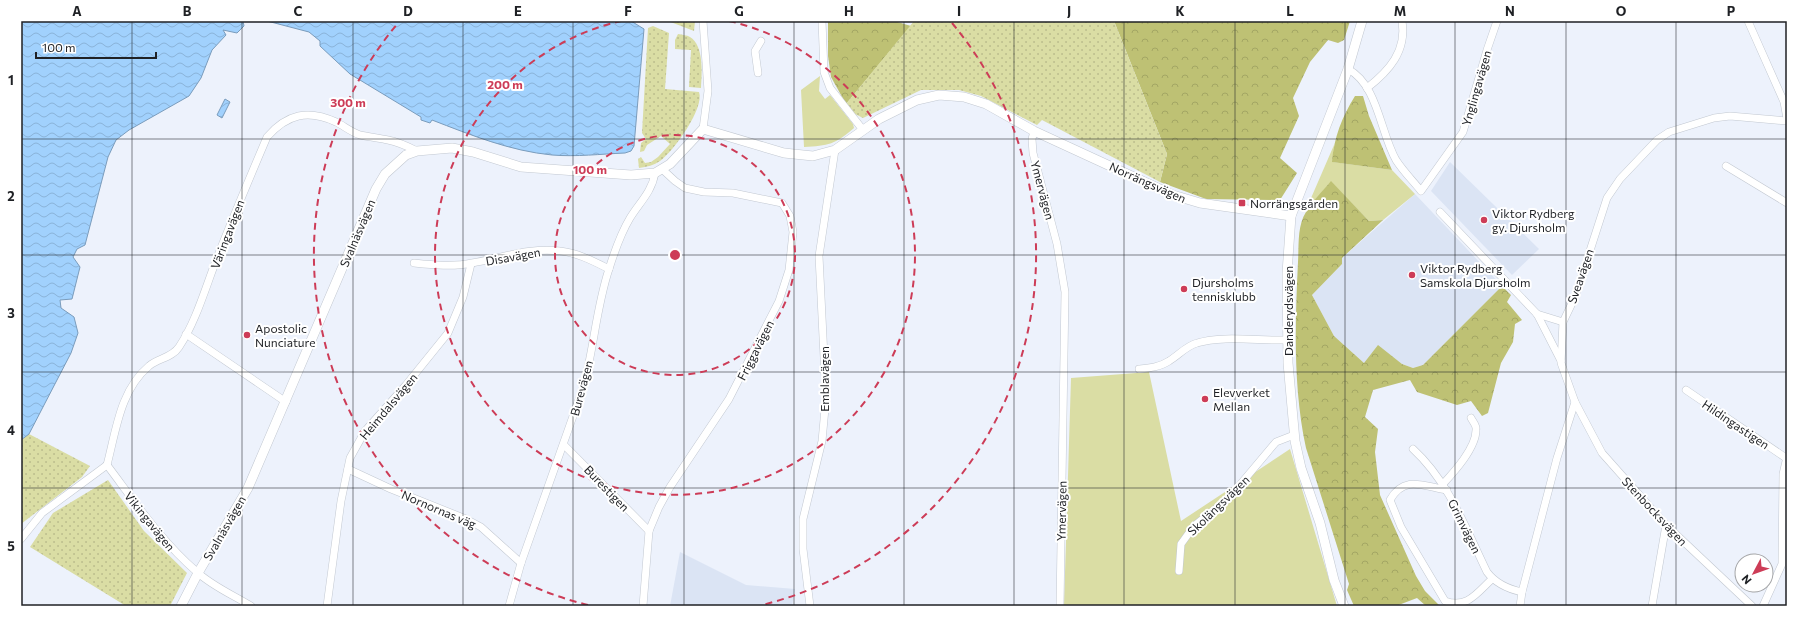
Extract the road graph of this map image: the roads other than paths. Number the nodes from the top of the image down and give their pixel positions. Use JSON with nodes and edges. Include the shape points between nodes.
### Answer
{"nodes":[{"id":1,"x":703,"y":21,"type":"edge"},
{"id":2,"x":822,"y":21,"type":"edge"},
{"id":3,"x":1362,"y":21,"type":"edge"},
{"id":4,"x":1402,"y":21,"type":"edge"},
{"id":5,"x":1497,"y":21,"type":"edge"},
{"id":6,"x":1748,"y":21,"type":"edge"},
{"id":7,"x":761,"y":42,"type":"dead end"},
{"id":8,"x":1348,"y":69,"type":"junction"},
{"id":9,"x":758,"y":73,"type":"dead end"},
{"id":10,"x":1367,"y":88,"type":"junction"},
{"id":11,"x":1787,"y":120,"type":"edge"},
{"id":12,"x":703,"y":130,"type":"junction"},
{"id":13,"x":863,"y":130,"type":"junction"},
{"id":14,"x":1034,"y":131,"type":"junction"},
{"id":15,"x":835,"y":150,"type":"junction"},
{"id":16,"x":417,"y":151,"type":"junction"},
{"id":17,"x":1726,"y":166,"type":"dead end"},
{"id":18,"x":659,"y":171,"type":"junction"},
{"id":19,"x":1787,"y":203,"type":"edge"},
{"id":20,"x":1440,"y":212,"type":"dead end"},
{"id":21,"x":1291,"y":216,"type":"junction"},
{"id":22,"x":414,"y":263,"type":"dead end"},
{"id":23,"x":471,"y":264,"type":"junction"},
{"id":24,"x":609,"y":269,"type":"junction"},
{"id":25,"x":1537,"y":314,"type":"junction"},
{"id":26,"x":1563,"y":322,"type":"junction"},
{"id":27,"x":186,"y":334,"type":"junction"},
{"id":28,"x":1287,"y":340,"type":"junction"},
{"id":29,"x":1562,"y":363,"type":"junction"},
{"id":30,"x":1139,"y":369,"type":"dead end"},
{"id":31,"x":1686,"y":390,"type":"dead end"},
{"id":32,"x":286,"y":402,"type":"junction"},
{"id":33,"x":1574,"y":402,"type":"junction"},
{"id":34,"x":1472,"y":418,"type":"dead end"},
{"id":35,"x":1294,"y":436,"type":"junction"},
{"id":36,"x":564,"y":445,"type":"junction"},
{"id":37,"x":1414,"y":449,"type":"dead end"},
{"id":38,"x":1786,"y":458,"type":"edge"},
{"id":39,"x":107,"y":465,"type":"junction"},
{"id":40,"x":348,"y":469,"type":"junction"},
{"id":41,"x":1445,"y":487,"type":"junction"},
{"id":42,"x":1666,"y":525,"type":"junction"},
{"id":43,"x":649,"y":531,"type":"junction"},
{"id":44,"x":21,"y":539,"type":"edge"},
{"id":45,"x":521,"y":563,"type":"junction"},
{"id":46,"x":1179,"y":571,"type":"dead end"},
{"id":47,"x":198,"y":573,"type":"junction"},
{"id":48,"x":1492,"y":579,"type":"junction"},
{"id":49,"x":1522,"y":592,"type":"junction"},
{"id":50,"x":808,"y":605,"type":"edge"},
{"id":51,"x":182,"y":606,"type":"edge"},
{"id":52,"x":251,"y":606,"type":"edge"},
{"id":53,"x":327,"y":606,"type":"edge"},
{"id":54,"x":509,"y":606,"type":"edge"},
{"id":55,"x":643,"y":606,"type":"edge"},
{"id":56,"x":1060,"y":606,"type":"edge"},
{"id":57,"x":1344,"y":606,"type":"edge"},
{"id":58,"x":1520,"y":606,"type":"edge"},
{"id":59,"x":1652,"y":606,"type":"edge"},
{"id":60,"x":1752,"y":606,"type":"edge"},
{"id":61,"x":1763,"y":606,"type":"edge"}],
"edges":[{"from":1,"to":12,"type":"street","via":[[708,91]]},
{"from":2,"to":13,"type":"street","via":[[824,72],[830,88]]},
{"from":3,"to":8,"type":"street","name":"Danderydsvägen"},
{"from":4,"to":10,"type":"street","via":[[1404,30],[1398,55],[1382,76]]},
{"from":5,"to":10,"type":"street","name":"Ynglingavägen","via":[[1463,132],[1421,191],[1396,160]]},
{"from":6,"to":11,"type":"street","via":[[1784,102]]},
{"from":7,"to":9,"type":"street","via":[[755,51]]},
{"from":8,"to":10,"type":"street","via":[[1358,74]]},
{"from":8,"to":21,"type":"street","name":"Danderydsvägen"},
{"from":11,"to":26,"type":"street","name":"Sveavägen","via":[[1730,116],[1714,118],[1669,132],[1657,140],[1620,179],[1607,198],[1575,297]]},
{"from":12,"to":15,"type":"street","via":[[784,153],[812,156]]},
{"from":12,"to":18,"type":"street"},
{"from":13,"to":14,"type":"street","via":[[892,111],[917,100],[939,95],[964,97],[986,104]]},
{"from":13,"to":15,"type":"street"},
{"from":14,"to":21,"type":"street","name":"Norrängsvägen","via":[[1173,195],[1200,203]]},
{"from":14,"to":56,"type":"street","name":"Ymervägen","via":[[1033,153],[1057,244],[1065,292]]},
{"from":15,"to":50,"type":"street","name":"Emblavägen","via":[[819,256],[826,398],[822,441],[802,519]]},
{"from":16,"to":18,"type":"street","name":"Svalnäsvägen","via":[[452,148],[521,167],[548,170],[631,175]]},
{"from":16,"to":27,"type":"street","name":"Väringavägen","via":[[388,140],[358,134],[321,116],[306,114],[291,118],[274,129],[267,137],[238,203]]},
{"from":16,"to":32,"type":"street","name":"Svalnäsvägen","via":[[396,163],[385,174],[376,189]]},
{"from":17,"to":19,"type":"street"},
{"from":18,"to":24,"type":"street","name":"Burevägen","via":[[649,192],[629,219]]},
{"from":18,"to":43,"type":"street","name":"Friggavägen","via":[[685,188],[732,193],[782,203],[790,216],[793,232],[789,270],[770,321],[730,399],[670,486]]},
{"from":20,"to":25,"type":"street"},
{"from":21,"to":28,"type":"street","name":"Danderydsvägen","via":[[1287,273]]},
{"from":22,"to":23,"type":"street","name":"Disavägen"},
{"from":23,"to":24,"type":"street","name":"Disavägen","via":[[520,253],[560,250],[578,254]]},
{"from":23,"to":40,"type":"street","name":"Heimdalsvägen","via":[[463,297],[448,333],[365,431],[350,458]]},
{"from":24,"to":36,"type":"street","name":"Burevägen","via":[[592,337],[588,370]]},
{"from":25,"to":26,"type":"street"},
{"from":25,"to":29,"type":"street"},
{"from":26,"to":29,"type":"street","name":"Sveavägen"},
{"from":27,"to":32,"type":"street"},
{"from":27,"to":39,"type":"street","name":"Väringavägen","via":[[179,348],[171,356],[150,365],[137,378],[118,415]]},
{"from":28,"to":30,"type":"street","via":[[1212,339],[1185,348],[1168,362]]},
{"from":28,"to":35,"type":"street","name":"Danderydsvägen"},
{"from":29,"to":33,"type":"street","name":"Sveavägen"},
{"from":31,"to":38,"type":"street","name":"Hildingastigen"},
{"from":32,"to":47,"type":"street","name":"Svalnäsvägen","via":[[248,488]]},
{"from":33,"to":42,"type":"street","name":"Stenbocksvägen","via":[[1602,453]]},
{"from":33,"to":49,"type":"street"},
{"from":34,"to":41,"type":"street","via":[[1477,429],[1475,437]]},
{"from":35,"to":46,"type":"street","name":"Skolängsvägen","via":[[1276,442],[1228,499],[1194,526],[1181,544]]},
{"from":35,"to":57,"type":"street","name":"Danderydsvägen","via":[[1301,468]]},
{"from":36,"to":43,"type":"street","name":"Burestigen"},
{"from":36,"to":45,"type":"street","name":"Burevägen"},
{"from":37,"to":41,"type":"street","name":"Grimvägen","via":[[1431,466]]},
{"from":38,"to":61,"type":"street","via":[[1783,474],[1782,564]]},
{"from":39,"to":44,"type":"street","via":[[42,513]]},
{"from":39,"to":47,"type":"street","name":"Vikingavägen","via":[[159,536]]},
{"from":40,"to":45,"type":"street","name":"Nornornas väg","via":[[480,526]]},
{"from":40,"to":53,"type":"street","name":"Heimdalsvägen","via":[[341,501]]},
{"from":41,"to":48,"type":"street","name":"Grimvägen"},
{"from":41,"to":48,"type":"street","via":[[1408,483],[1395,491],[1390,500],[1401,527],[1445,602],[1456,605],[1466,602]]},
{"from":42,"to":59,"type":"street"},
{"from":42,"to":60,"type":"street","name":"Stenbocksvägen"},
{"from":43,"to":55,"type":"street","name":"Friggavägen"},
{"from":45,"to":54,"type":"street","name":"Burevägen"},
{"from":47,"to":51,"type":"street","name":"Svalnäsvägen"},
{"from":47,"to":52,"type":"street","name":"Vikingavägen"},
{"from":48,"to":49,"type":"street","name":"Grimvägen","via":[[1509,589]]},
{"from":49,"to":58,"type":"street"}]}
